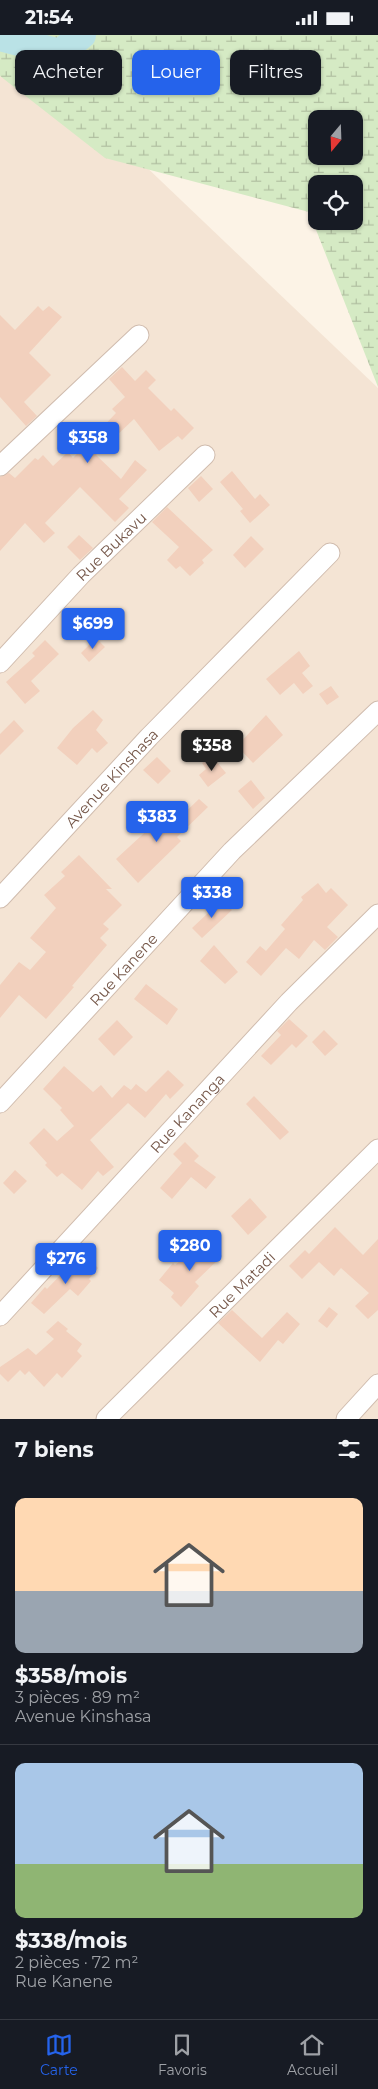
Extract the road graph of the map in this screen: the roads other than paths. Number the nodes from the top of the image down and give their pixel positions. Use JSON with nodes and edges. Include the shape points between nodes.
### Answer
{"nodes":[{"id":1,"x":139,"y":335,"type":"dead end"},
{"id":2,"x":205,"y":455,"type":"dead end"},
{"id":3,"x":0,"y":466,"type":"edge"},
{"id":4,"x":330,"y":553,"type":"dead end"},
{"id":5,"x":0,"y":663,"type":"edge"},
{"id":6,"x":378,"y":711,"type":"edge"},
{"id":7,"x":0,"y":898,"type":"edge"},
{"id":8,"x":378,"y":914,"type":"edge"},
{"id":9,"x":0,"y":1103,"type":"edge"},
{"id":10,"x":378,"y":1149,"type":"edge"},
{"id":11,"x":0,"y":1316,"type":"edge"},
{"id":12,"x":378,"y":1384,"type":"edge"},
{"id":13,"x":106,"y":1419,"type":"edge"},
{"id":14,"x":346,"y":1419,"type":"edge"}],
"edges":[{"from":1,"to":3,"type":"street"},
{"from":2,"to":5,"type":"street","name":"Rue Bukavu","via":[[81,575]]},
{"from":4,"to":7,"type":"street","name":"Avenue Kinshasa","via":[[149,737]]},
{"from":6,"to":9,"type":"street","name":"Rue Kanene","via":[[232,851]]},
{"from":8,"to":11,"type":"street","name":"Rue Kananga","via":[[289,1001]]},
{"from":10,"to":13,"type":"street","name":"Rue Matadi"},
{"from":12,"to":14,"type":"street"}]}
